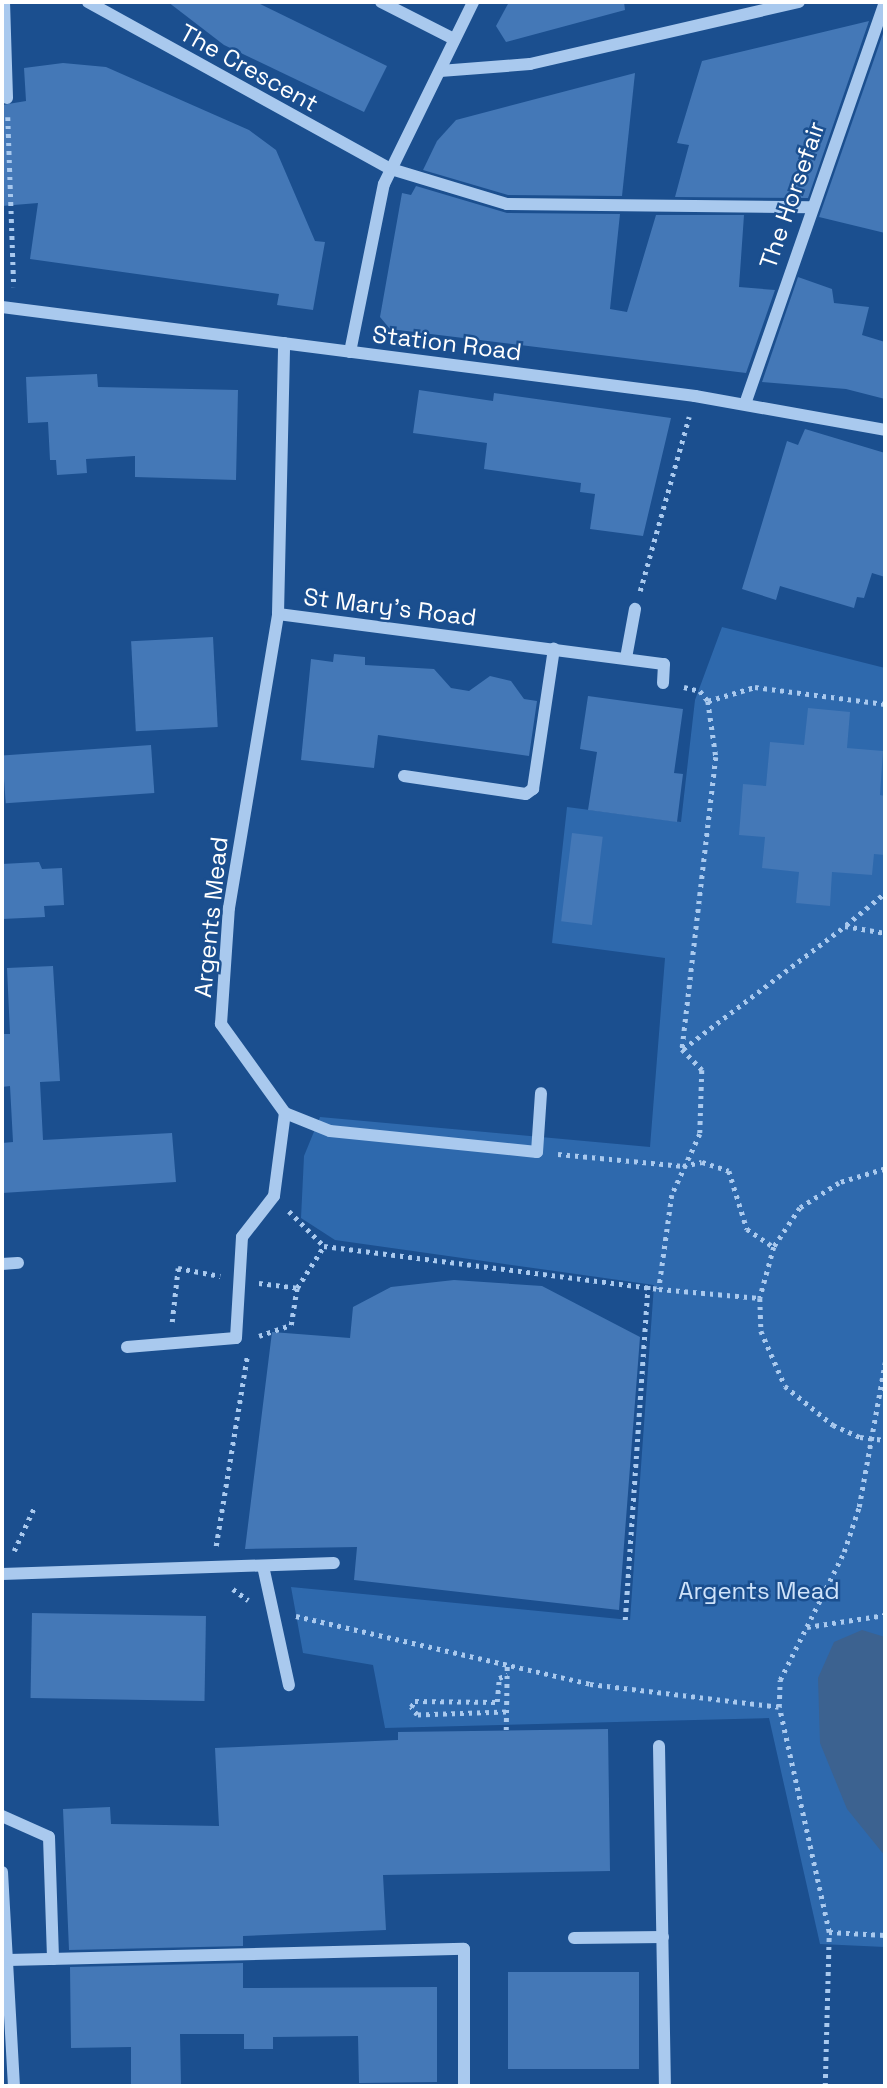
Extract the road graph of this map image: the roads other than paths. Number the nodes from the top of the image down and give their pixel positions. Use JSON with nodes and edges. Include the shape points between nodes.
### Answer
{"nodes":[{"id":1,"x":4,"y":2,"type":"edge"},
{"id":2,"x":88,"y":2,"type":"edge"},
{"id":3,"x":381,"y":2,"type":"edge"},
{"id":4,"x":473,"y":2,"type":"edge"},
{"id":5,"x":799,"y":2,"type":"edge"},
{"id":6,"x":885,"y":2,"type":"edge"},
{"id":7,"x":454,"y":39,"type":"junction"},
{"id":8,"x":440,"y":71,"type":"junction"},
{"id":9,"x":7,"y":98,"type":"road end"},
{"id":10,"x":391,"y":169,"type":"junction"},
{"id":11,"x":810,"y":207,"type":"junction"},
{"id":12,"x":8,"y":308,"type":"edge"},
{"id":13,"x":284,"y":343,"type":"junction"},
{"id":14,"x":350,"y":352,"type":"junction"},
{"id":15,"x":745,"y":404,"type":"junction"},
{"id":16,"x":885,"y":430,"type":"edge"},
{"id":17,"x":635,"y":609,"type":"road end"},
{"id":18,"x":278,"y":614,"type":"junction"},
{"id":19,"x":554,"y":649,"type":"junction"},
{"id":20,"x":626,"y":658,"type":"junction"},
{"id":21,"x":663,"y":683,"type":"dead end"},
{"id":22,"x":404,"y":776,"type":"dead end"},
{"id":23,"x":541,"y":1093,"type":"dead end"},
{"id":24,"x":285,"y":1113,"type":"junction"},
{"id":25,"x":18,"y":1262,"type":"dead end"},
{"id":26,"x":2,"y":1264,"type":"edge"},
{"id":27,"x":127,"y":1347,"type":"dead end"},
{"id":28,"x":334,"y":1563,"type":"dead end"},
{"id":29,"x":263,"y":1566,"type":"junction"},
{"id":30,"x":3,"y":1574,"type":"edge"},
{"id":31,"x":289,"y":1685,"type":"dead end"},
{"id":32,"x":659,"y":1746,"type":"dead end"},
{"id":33,"x":2,"y":1816,"type":"edge"},
{"id":34,"x":2,"y":1871,"type":"edge"},
{"id":35,"x":663,"y":1937,"type":"junction"},
{"id":36,"x":574,"y":1938,"type":"dead end"},
{"id":37,"x":53,"y":1959,"type":"junction"},
{"id":38,"x":8,"y":1960,"type":"junction"},
{"id":39,"x":14,"y":2086,"type":"edge"},
{"id":40,"x":464,"y":2086,"type":"edge"},
{"id":41,"x":665,"y":2086,"type":"edge"}],
"edges":[{"from":1,"to":9,"type":"street"},
{"from":2,"to":10,"type":"street","name":"The Crescent"},
{"from":3,"to":7,"type":"street"},
{"from":4,"to":7,"type":"street"},
{"from":5,"to":8,"type":"street","via":[[530,64]]},
{"from":6,"to":11,"type":"street","name":"The Horsefair"},
{"from":7,"to":8,"type":"street"},
{"from":8,"to":10,"type":"street"},
{"from":10,"to":11,"type":"street","name":"The Crescent","via":[[523,206]]},
{"from":10,"to":14,"type":"street"},
{"from":11,"to":15,"type":"street","name":"The Horsefair"},
{"from":12,"to":13,"type":"street","name":"Station Road"},
{"from":13,"to":14,"type":"street","name":"Station Road"},
{"from":13,"to":18,"type":"street","name":"St Mary's Road"},
{"from":14,"to":15,"type":"street","name":"Station Road"},
{"from":15,"to":16,"type":"street","name":"Station Road"},
{"from":17,"to":20,"type":"street"},
{"from":18,"to":19,"type":"street","name":"St Mary's Road"},
{"from":18,"to":24,"type":"street","name":"Argents Mead","via":[[229,908],[221,1024]]},
{"from":19,"to":20,"type":"street","name":"St Mary's Road"},
{"from":19,"to":22,"type":"street","via":[[533,789],[526,794]]},
{"from":20,"to":21,"type":"street","name":"St Mary's Road","via":[[664,664]]},
{"from":23,"to":24,"type":"street","via":[[537,1152],[330,1131]]},
{"from":24,"to":27,"type":"street","via":[[274,1196],[242,1237],[236,1338]]},
{"from":25,"to":26,"type":"street"},
{"from":28,"to":29,"type":"street"},
{"from":29,"to":30,"type":"street"},
{"from":29,"to":31,"type":"street"},
{"from":32,"to":35,"type":"street"},
{"from":33,"to":37,"type":"street","via":[[49,1837]]},
{"from":34,"to":38,"type":"street"},
{"from":35,"to":36,"type":"street"},
{"from":35,"to":41,"type":"street"},
{"from":37,"to":38,"type":"street"},
{"from":37,"to":40,"type":"street","via":[[464,1949]]},
{"from":38,"to":39,"type":"street"}]}
